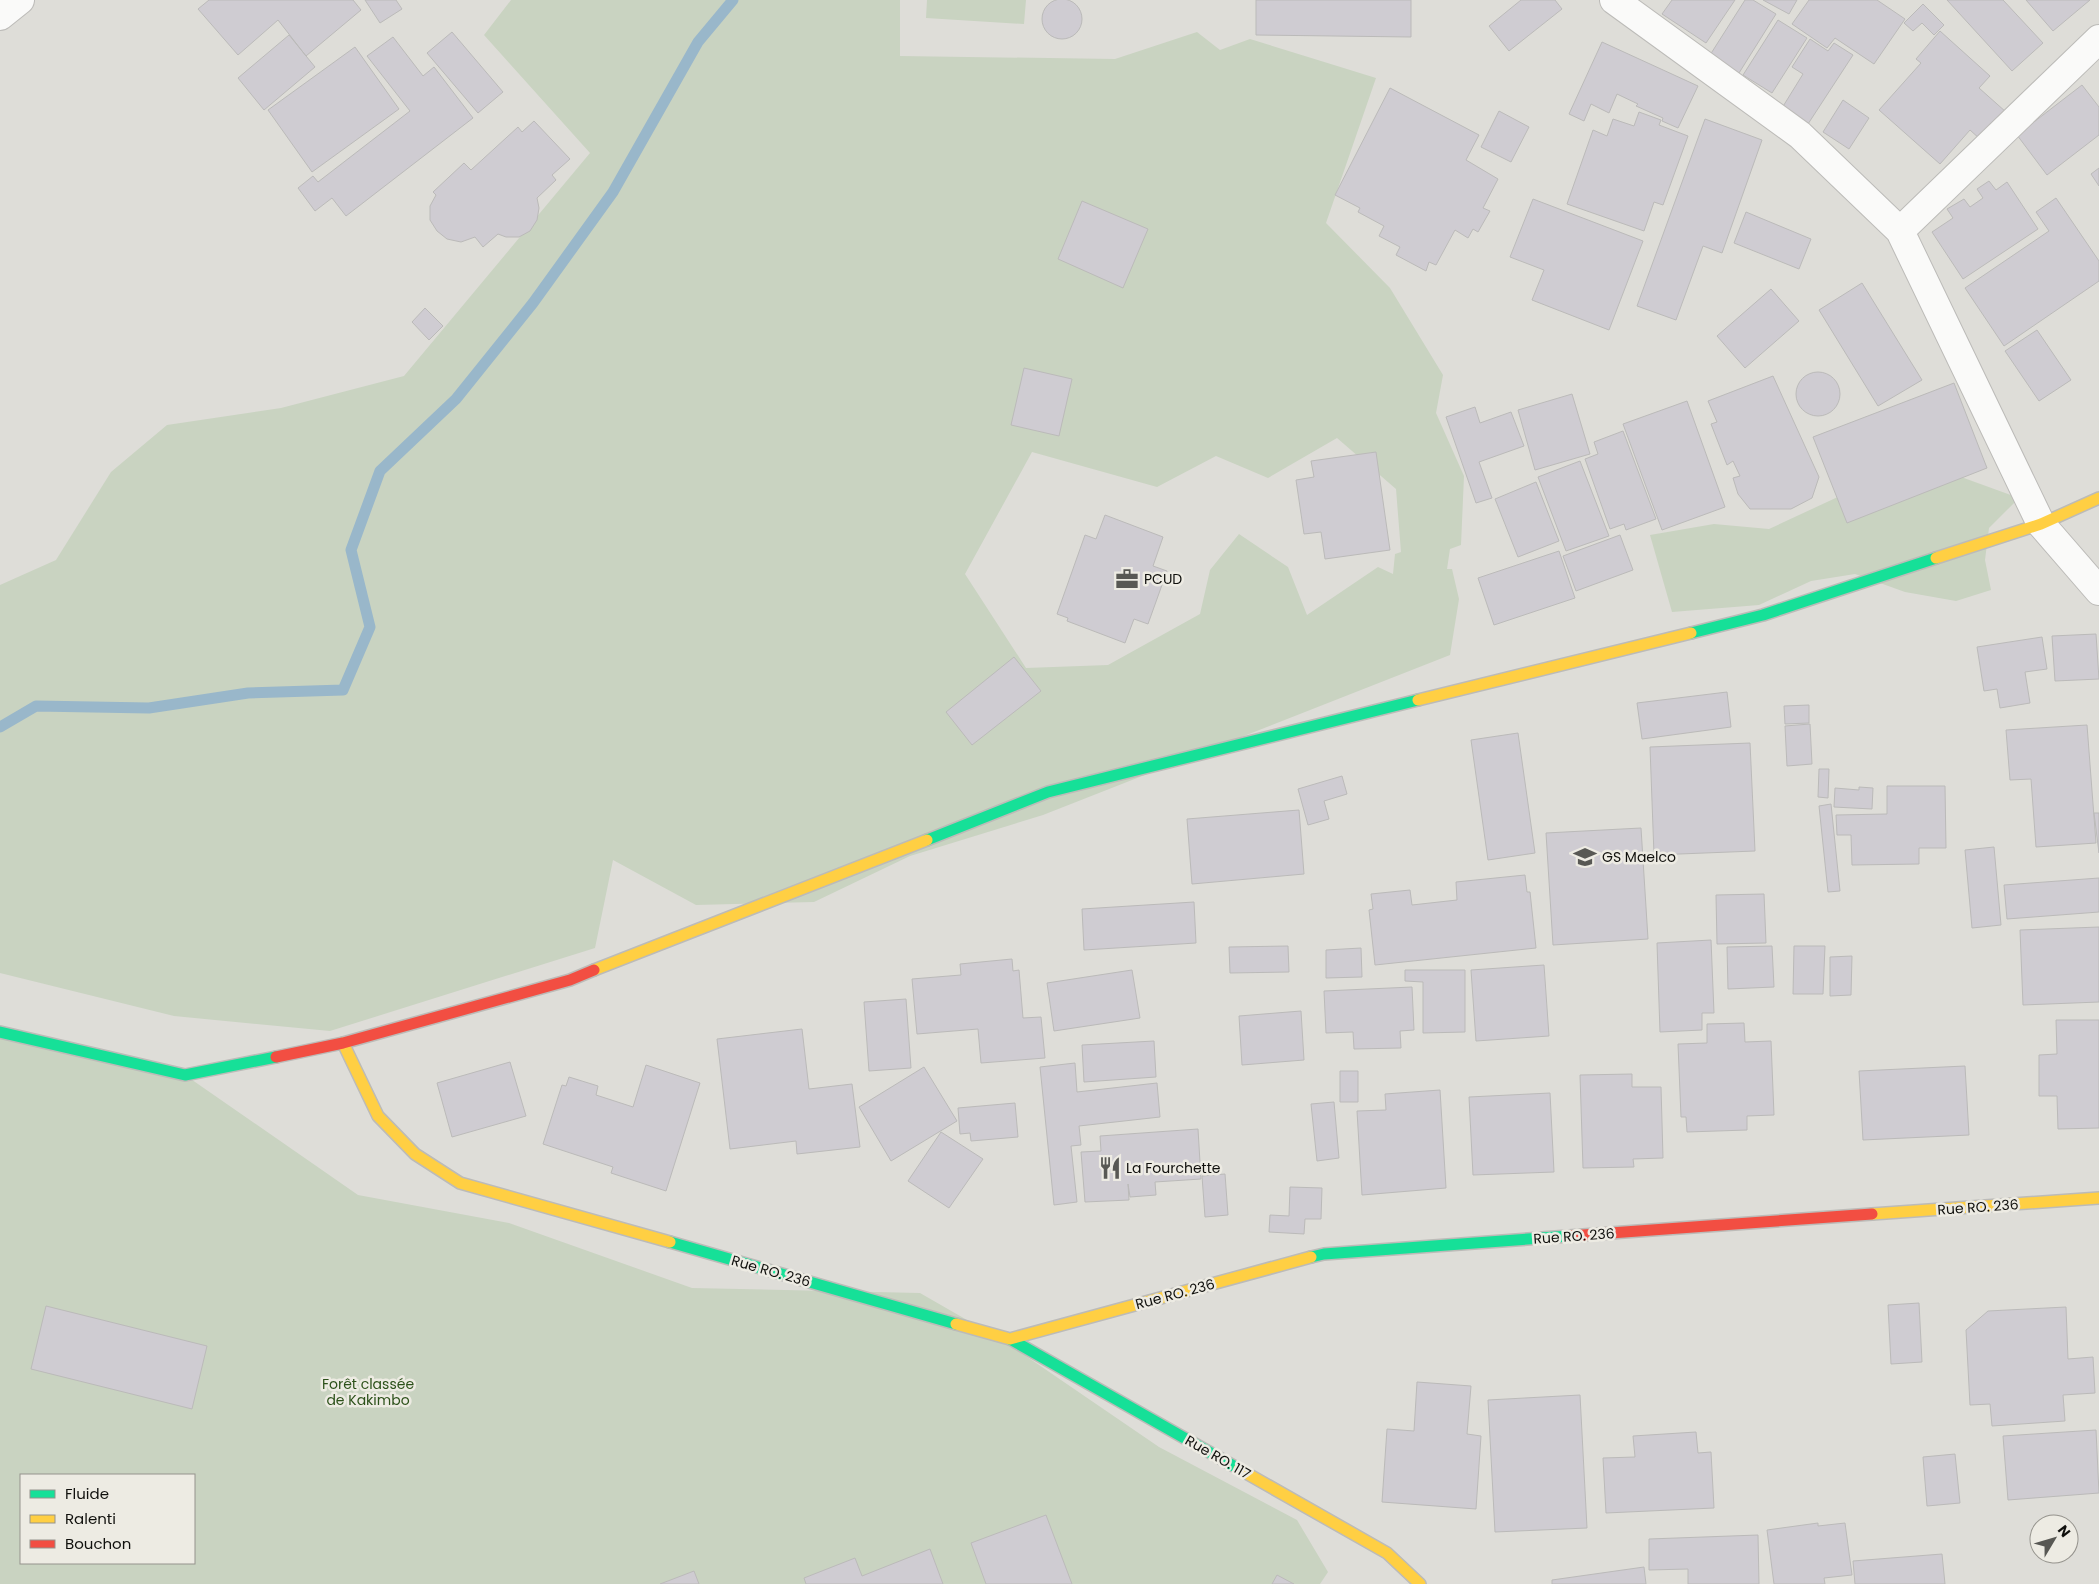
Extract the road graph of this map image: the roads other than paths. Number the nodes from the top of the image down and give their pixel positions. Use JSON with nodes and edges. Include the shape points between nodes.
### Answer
{"nodes":[{"id":1,"x":20,"y":0,"type":"edge"},
{"id":2,"x":1614,"y":0,"type":"edge"},
{"id":3,"x":0,"y":16,"type":"edge"},
{"id":4,"x":2099,"y":39,"type":"edge"},
{"id":5,"x":1900,"y":231,"type":"junction"},
{"id":6,"x":2099,"y":498,"type":"edge"},
{"id":7,"x":2041,"y":524,"type":"junction"},
{"id":8,"x":2099,"y":590,"type":"edge"},
{"id":9,"x":0,"y":1032,"type":"edge"},
{"id":10,"x":343,"y":1043,"type":"junction"},
{"id":11,"x":2099,"y":1198,"type":"edge"},
{"id":12,"x":1010,"y":1339,"type":"junction"},
{"id":13,"x":1420,"y":1584,"type":"edge"}],
"edges":[{"from":1,"to":3,"type":"street"},
{"from":2,"to":5,"type":"street","via":[[1800,135]]},
{"from":4,"to":5,"type":"street"},
{"from":5,"to":7,"type":"street"},
{"from":6,"to":7,"type":"street"},
{"from":7,"to":8,"type":"street"},
{"from":7,"to":10,"type":"street","via":[[1763,615],[1048,792],[570,980]]},
{"from":9,"to":10,"type":"street","via":[[186,1075]]},
{"from":10,"to":12,"type":"street","name":"Rue RO. 236","via":[[378,1116],[415,1154],[460,1183]]},
{"from":11,"to":12,"type":"street","name":"Rue RO. 236","via":[[1324,1254]]},
{"from":12,"to":13,"type":"street","name":"Rue RO. 117","via":[[1387,1553]]}]}
